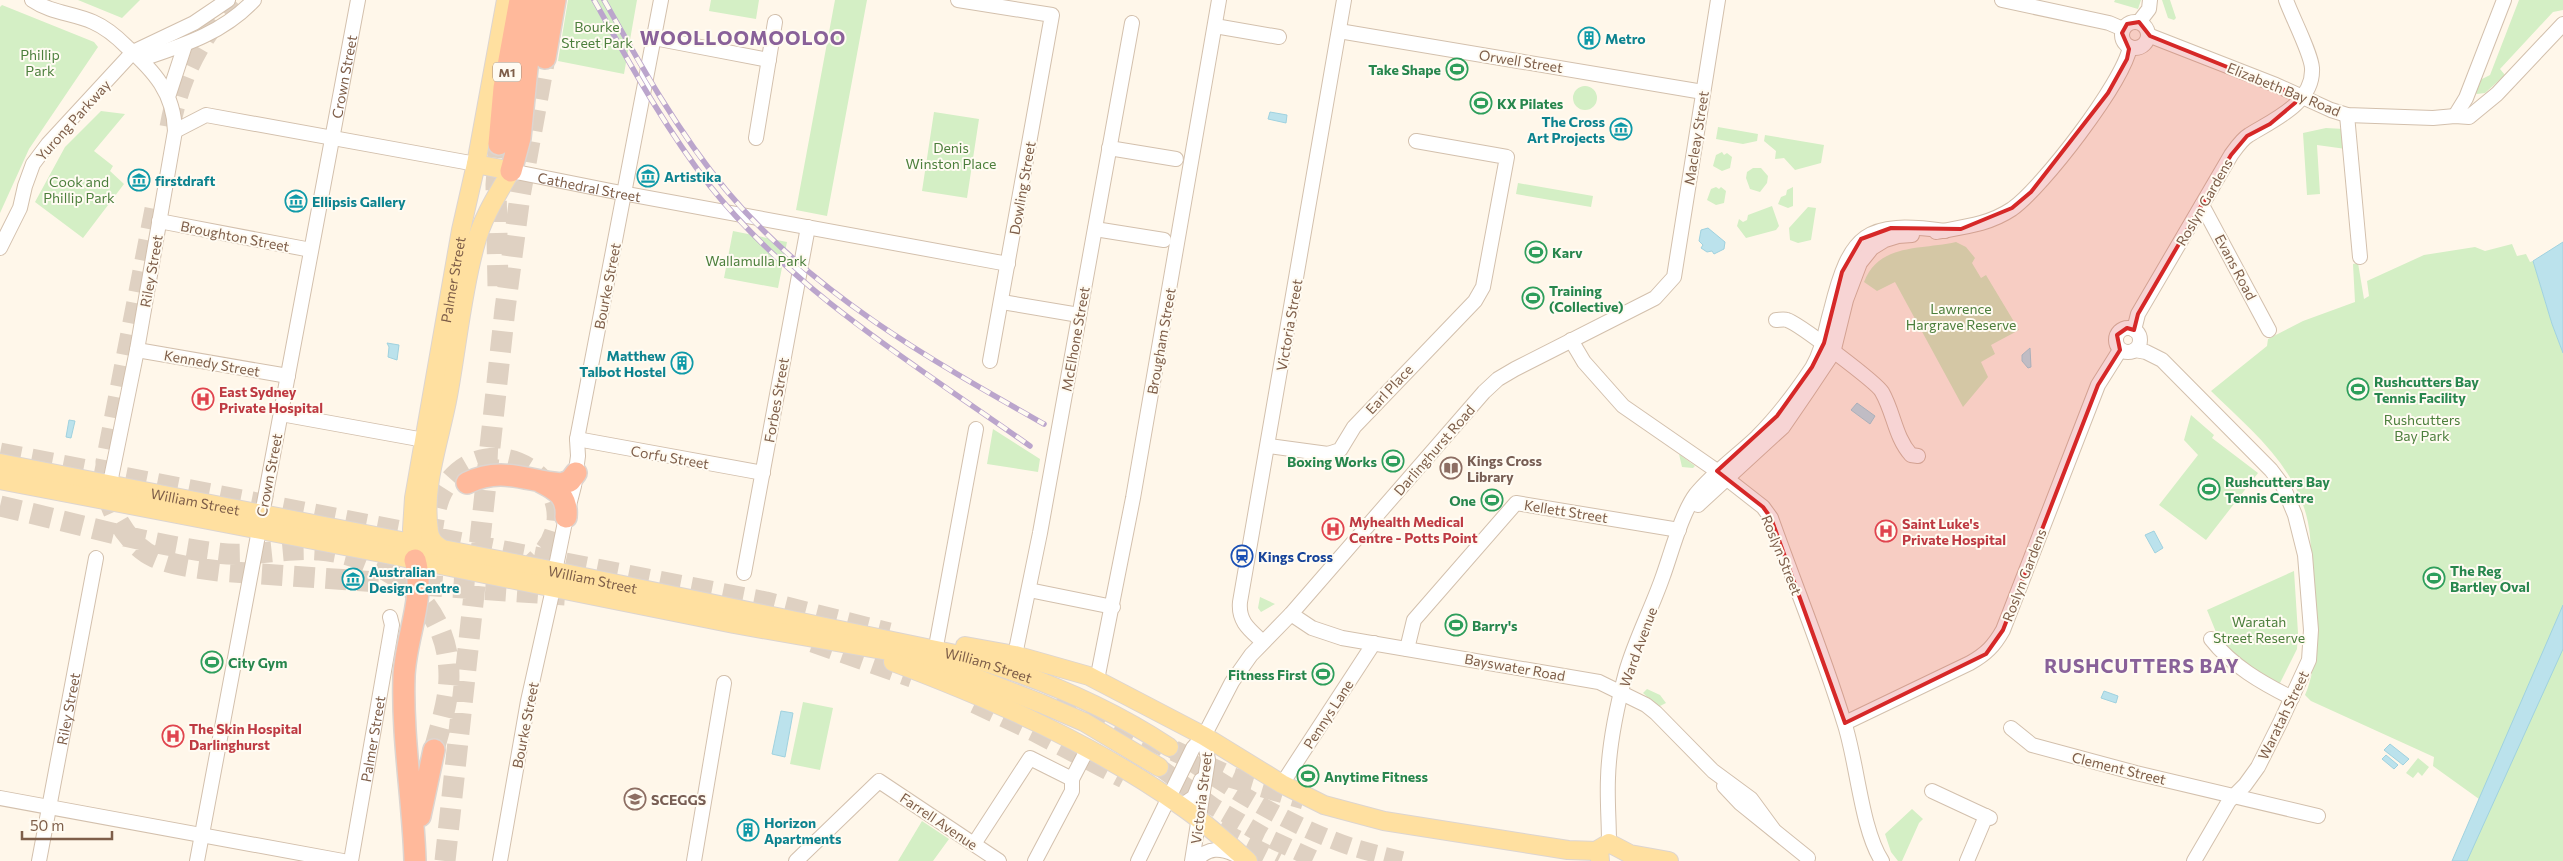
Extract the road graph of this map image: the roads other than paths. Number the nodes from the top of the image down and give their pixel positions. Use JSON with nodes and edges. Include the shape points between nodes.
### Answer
{"nodes":[{"id":1,"x":32,"y":0,"type":"edge"},
{"id":2,"x":228,"y":0,"type":"edge"},
{"id":3,"x":254,"y":0,"type":"edge"},
{"id":4,"x":358,"y":0,"type":"edge"},
{"id":5,"x":506,"y":0,"type":"edge"},
{"id":6,"x":520,"y":0,"type":"edge"},
{"id":7,"x":537,"y":0,"type":"edge"},
{"id":8,"x":555,"y":0,"type":"edge"},
{"id":9,"x":661,"y":0,"type":"edge"},
{"id":10,"x":958,"y":0,"type":"edge"},
{"id":11,"x":1219,"y":0,"type":"edge"},
{"id":12,"x":1344,"y":0,"type":"edge"},
{"id":13,"x":1718,"y":0,"type":"edge"},
{"id":14,"x":2002,"y":0,"type":"edge"},
{"id":15,"x":2150,"y":0,"type":"edge"},
{"id":16,"x":2286,"y":0,"type":"edge"},
{"id":17,"x":2504,"y":0,"type":"edge"},
{"id":18,"x":775,"y":22,"type":"dead end"},
{"id":19,"x":2139,"y":22,"type":"junction"},
{"id":20,"x":1132,"y":23,"type":"dead end"},
{"id":21,"x":2562,"y":25,"type":"edge"},
{"id":22,"x":1215,"y":26,"type":"junction"},
{"id":23,"x":2123,"y":29,"type":"junction"},
{"id":24,"x":1339,"y":31,"type":"junction"},
{"id":25,"x":2148,"y":35,"type":"junction"},
{"id":26,"x":1279,"y":37,"type":"dead end"},
{"id":27,"x":654,"y":38,"type":"junction"},
{"id":28,"x":185,"y":45,"type":"junction"},
{"id":29,"x":2130,"y":47,"type":"junction"},
{"id":30,"x":138,"y":56,"type":"junction"},
{"id":31,"x":545,"y":58,"type":"tunnel mouth"},
{"id":32,"x":769,"y":60,"type":"junction"},
{"id":33,"x":1703,"y":92,"type":"junction"},
{"id":34,"x":168,"y":94,"type":"junction"},
{"id":35,"x":2302,"y":97,"type":"junction"},
{"id":36,"x":2347,"y":114,"type":"junction"},
{"id":37,"x":2455,"y":116,"type":"junction"},
{"id":38,"x":175,"y":131,"type":"junction"},
{"id":39,"x":332,"y":137,"type":"junction"},
{"id":40,"x":756,"y":138,"type":"dead end"},
{"id":41,"x":1416,"y":141,"type":"dead end"},
{"id":42,"x":499,"y":144,"type":"tunnel mouth"},
{"id":43,"x":1110,"y":148,"type":"junction"},
{"id":44,"x":1176,"y":158,"type":"dead end"},
{"id":45,"x":476,"y":164,"type":"junction"},
{"id":46,"x":511,"y":171,"type":"junction"},
{"id":47,"x":624,"y":194,"type":"junction"},
{"id":48,"x":2202,"y":205,"type":"junction"},
{"id":49,"x":159,"y":221,"type":"junction"},
{"id":50,"x":808,"y":227,"type":"junction"},
{"id":51,"x":1095,"y":228,"type":"junction"},
{"id":52,"x":1945,"y":231,"type":"junction"},
{"id":53,"x":1164,"y":240,"type":"dead end"},
{"id":54,"x":0,"y":248,"type":"edge"},
{"id":55,"x":311,"y":250,"type":"junction"},
{"id":56,"x":2360,"y":257,"type":"dead end"},
{"id":57,"x":1008,"y":264,"type":"junction"},
{"id":58,"x":1674,"y":277,"type":"joint"},
{"id":59,"x":1002,"y":302,"type":"junction"},
{"id":60,"x":1079,"y":315,"type":"junction"},
{"id":61,"x":1776,"y":320,"type":"dead end"},
{"id":62,"x":2134,"y":330,"type":"junction"},
{"id":63,"x":2269,"y":330,"type":"dead end"},
{"id":64,"x":1571,"y":340,"type":"junction"},
{"id":65,"x":1829,"y":348,"type":"junction"},
{"id":66,"x":137,"y":350,"type":"junction"},
{"id":67,"x":2120,"y":350,"type":"junction"},
{"id":68,"x":2135,"y":350,"type":"junction"},
{"id":69,"x":990,"y":361,"type":"dead end"},
{"id":70,"x":288,"y":376,"type":"junction"},
{"id":71,"x":281,"y":414,"type":"junction"},
{"id":72,"x":976,"y":429,"type":"dead end"},
{"id":73,"x":577,"y":439,"type":"junction"},
{"id":74,"x":424,"y":440,"type":"junction"},
{"id":75,"x":1269,"y":446,"type":"junction"},
{"id":76,"x":1918,"y":456,"type":"dead end"},
{"id":77,"x":0,"y":463,"type":"edge"},
{"id":78,"x":577,"y":465,"type":"junction"},
{"id":79,"x":763,"y":473,"type":"junction"},
{"id":80,"x":1721,"y":475,"type":"junction"},
{"id":81,"x":0,"y":480,"type":"edge"},
{"id":82,"x":536,"y":480,"type":"junction"},
{"id":83,"x":110,"y":483,"type":"junction"},
{"id":84,"x":467,"y":483,"type":"dead end"},
{"id":85,"x":107,"y":501,"type":"junction"},
{"id":86,"x":566,"y":517,"type":"junction"},
{"id":87,"x":260,"y":522,"type":"junction"},
{"id":88,"x":1679,"y":530,"type":"junction"},
{"id":89,"x":442,"y":549,"type":"junction"},
{"id":90,"x":413,"y":552,"type":"junction"},
{"id":91,"x":96,"y":558,"type":"dead end"},
{"id":92,"x":555,"y":571,"type":"junction"},
{"id":93,"x":744,"y":573,"type":"dead end"},
{"id":94,"x":553,"y":589,"type":"junction"},
{"id":95,"x":1029,"y":590,"type":"junction"},
{"id":96,"x":607,"y":600,"type":"junction"},
{"id":97,"x":1113,"y":607,"type":"junction"},
{"id":98,"x":1291,"y":614,"type":"junction"},
{"id":99,"x":390,"y":617,"type":"dead end"},
{"id":100,"x":853,"y":632,"type":"junction"},
{"id":101,"x":2211,"y":639,"type":"dead end"},
{"id":102,"x":825,"y":640,"type":"junction"},
{"id":103,"x":937,"y":641,"type":"junction"},
{"id":104,"x":1263,"y":642,"type":"junction"},
{"id":105,"x":1374,"y":643,"type":"junction"},
{"id":106,"x":1407,"y":649,"type":"junction"},
{"id":107,"x":1015,"y":655,"type":"junction"},
{"id":108,"x":1097,"y":680,"type":"junction"},
{"id":109,"x":724,"y":684,"type":"dead end"},
{"id":110,"x":1621,"y":693,"type":"junction"},
{"id":111,"x":2292,"y":698,"type":"junction"},
{"id":112,"x":1845,"y":723,"type":"junction"},
{"id":113,"x":2011,"y":728,"type":"dead end"},
{"id":114,"x":1206,"y":741,"type":"junction"},
{"id":115,"x":1169,"y":747,"type":"tunnel mouth"},
{"id":116,"x":434,"y":750,"type":"tunnel mouth"},
{"id":117,"x":1087,"y":750,"type":"junction"},
{"id":118,"x":1159,"y":767,"type":"tunnel mouth"},
{"id":119,"x":1072,"y":779,"type":"junction"},
{"id":120,"x":1282,"y":784,"type":"junction"},
{"id":121,"x":1932,"y":791,"type":"dead end"},
{"id":122,"x":2233,"y":795,"type":"junction"},
{"id":123,"x":0,"y":798,"type":"edge"},
{"id":124,"x":1175,"y":802,"type":"junction"},
{"id":125,"x":49,"y":807,"type":"junction"},
{"id":126,"x":2318,"y":816,"type":"dead end"},
{"id":127,"x":1200,"y":820,"type":"junction"},
{"id":128,"x":202,"y":834,"type":"junction"},
{"id":129,"x":974,"y":844,"type":"junction"},
{"id":130,"x":1609,"y":853,"type":"edge"},
{"id":131,"x":1808,"y":858,"type":"dead end"},
{"id":132,"x":39,"y":861,"type":"edge"},
{"id":133,"x":197,"y":861,"type":"edge"},
{"id":134,"x":343,"y":861,"type":"edge"},
{"id":135,"x":351,"y":861,"type":"edge"},
{"id":136,"x":500,"y":861,"type":"edge"},
{"id":137,"x":694,"y":861,"type":"edge"},
{"id":138,"x":796,"y":861,"type":"edge"},
{"id":139,"x":999,"y":861,"type":"edge"},
{"id":140,"x":1035,"y":861,"type":"edge"},
{"id":141,"x":1138,"y":861,"type":"edge"},
{"id":142,"x":1194,"y":861,"type":"edge"},
{"id":143,"x":1248,"y":861,"type":"edge"},
{"id":144,"x":1669,"y":861,"type":"edge"},
{"id":145,"x":1882,"y":861,"type":"edge"},
{"id":146,"x":1967,"y":861,"type":"edge"},
{"id":147,"x":2194,"y":861,"type":"edge"}],
"edges":[{"from":1,"to":30,"type":"street","name":"Riley Street","via":[[54,12],[95,23]]},
{"from":2,"to":30,"type":"street"},
{"from":3,"to":28,"type":"street","via":[[220,29]]},
{"from":4,"to":39,"type":"street","name":"Crown Street"},
{"from":5,"to":45,"type":"main road","name":"Palmer Street"},
{"from":6,"to":42,"type":"highway","number":"M1","via":[[504,88]]},
{"from":7,"to":46,"type":"highway","via":[[522,131]]},
{"from":8,"to":31,"type":"highway"},
{"from":9,"to":27,"type":"street","name":"Bourke Street"},
{"from":10,"to":57,"type":"street","name":"Dowling Street","via":[[1052,15]]},
{"from":11,"to":22,"type":"street","name":"Brougham Street"},
{"from":12,"to":24,"type":"street","name":"Victoria Street"},
{"from":13,"to":33,"type":"street","name":"Macleay Street"},
{"from":14,"to":23,"type":"street","via":[[2109,23]]},
{"from":15,"to":19,"type":"street","via":[[2149,9]]},
{"from":16,"to":35,"type":"street","via":[[2312,67],[2311,80]]},
{"from":17,"to":37,"type":"street","via":[[2466,98]]},
{"from":18,"to":32,"type":"street"},
{"from":19,"to":23,"type":"street","via":[[2130,23]]},
{"from":19,"to":25,"type":"street"},
{"from":20,"to":43,"type":"street","name":"McElhone Street"},
{"from":21,"to":37,"type":"street","name":"Elizabeth Bay Road","via":[[2482,107],[2469,117]]},
{"from":22,"to":26,"type":"street"},
{"from":22,"to":97,"type":"street","name":"Brougham Street"},
{"from":23,"to":29,"type":"street","via":[[2122,38]]},
{"from":24,"to":33,"type":"street","name":"Orwell Street"},
{"from":24,"to":75,"type":"street","name":"Victoria Street"},
{"from":25,"to":29,"type":"street","via":[[2142,46]]},
{"from":25,"to":35,"type":"street","name":"Elizabeth Bay Road"},
{"from":27,"to":32,"type":"street"},
{"from":27,"to":47,"type":"street","name":"Bourke Street"},
{"from":28,"to":30,"type":"street"},
{"from":28,"to":34,"type":"street"},
{"from":29,"to":52,"type":"street","via":[[2127,59],[2099,107],[2031,192],[2012,208],[1987,222]]},
{"from":30,"to":34,"type":"street","name":"Riley Street"},
{"from":30,"to":54,"type":"street","name":"Yurong Parkway","via":[[48,144],[33,164],[20,208]]},
{"from":32,"to":40,"type":"street"},
{"from":33,"to":58,"type":"street","name":"Macleay Street"},
{"from":34,"to":38,"type":"street","name":"Riley Street","via":[[174,111]]},
{"from":35,"to":36,"type":"street","name":"Elizabeth Bay Road"},
{"from":35,"to":48,"type":"street","name":"Roslyn Gardens","via":[[2270,124],[2247,136],[2231,154]]},
{"from":36,"to":37,"type":"street","name":"Elizabeth Bay Road"},
{"from":36,"to":56,"type":"street"},
{"from":38,"to":39,"type":"street","name":"Cathedral Street","via":[[206,115]]},
{"from":38,"to":49,"type":"street","name":"Riley Street"},
{"from":39,"to":45,"type":"street","name":"Cathedral Street"},
{"from":39,"to":55,"type":"street","name":"Crown Street"},
{"from":41,"to":75,"type":"street","name":"Earl Place","via":[[1507,157],[1484,287],[1354,426],[1340,450],[1328,454]]},
{"from":43,"to":44,"type":"street"},
{"from":43,"to":51,"type":"street","name":"McElhone Street"},
{"from":45,"to":46,"type":"main road","name":"Cathedral Street"},
{"from":45,"to":74,"type":"main road","name":"Palmer Street","via":[[461,230]]},
{"from":46,"to":47,"type":"street","name":"Cathedral Street"},
{"from":46,"to":89,"type":"main road","name":"Palmer Street","via":[[486,214],[474,246],[435,457],[428,529],[431,538]]},
{"from":47,"to":50,"type":"street","name":"Cathedral Street"},
{"from":47,"to":73,"type":"street","name":"Bourke Street"},
{"from":48,"to":62,"type":"street","name":"Roslyn Gardens","via":[[2138,314]]},
{"from":48,"to":63,"type":"street","name":"Evans Road"},
{"from":49,"to":55,"type":"street","name":"Broughton Street"},
{"from":49,"to":66,"type":"street","name":"Riley Street"},
{"from":50,"to":57,"type":"street","name":"Cathedral Street"},
{"from":50,"to":79,"type":"street","name":"Forbes Street"},
{"from":51,"to":53,"type":"street"},
{"from":51,"to":60,"type":"street","name":"McElhone Street"},
{"from":52,"to":65,"type":"street","name":"Ward Avenue","via":[[1898,236],[1872,248],[1860,263]]},
{"from":52,"to":65,"type":"street","name":"Ward Avenue","via":[[1892,228],[1876,231],[1861,239],[1842,272],[1830,311]]},
{"from":55,"to":70,"type":"street","name":"Crown Street"},
{"from":57,"to":59,"type":"street","name":"Dowling Street"},
{"from":58,"to":64,"type":"street","name":"Darlinghurst Road","via":[[1655,298]]},
{"from":59,"to":60,"type":"street"},
{"from":59,"to":69,"type":"street","name":"Dowling Street"},
{"from":60,"to":95,"type":"street","name":"McElhone Street"},
{"from":61,"to":65,"type":"street","via":[[1787,319]]},
{"from":62,"to":67,"type":"street","via":[[2127,328],[2117,335],[2116,343]]},
{"from":62,"to":68,"type":"street","via":[[2140,340]]},
{"from":64,"to":80,"type":"street","name":"Roslyn Street","via":[[1584,362],[1623,406]]},
{"from":64,"to":98,"type":"street","name":"Darlinghurst Road","via":[[1498,379],[1484,392]]},
{"from":65,"to":76,"type":"street","via":[[1877,385],[1900,439],[1911,455]]},
{"from":65,"to":80,"type":"street","name":"Ward Avenue","via":[[1777,416]]},
{"from":66,"to":70,"type":"street","name":"Kennedy Street"},
{"from":66,"to":83,"type":"street","name":"Riley Street"},
{"from":67,"to":68,"type":"street","via":[[2128,353]]},
{"from":67,"to":112,"type":"street","name":"Roslyn Gardens","via":[[2095,393],[1995,645],[1970,663]]},
{"from":68,"to":111,"type":"street","name":"Waratah Street","via":[[2162,360],[2260,456],[2283,486],[2295,515],[2305,555],[2311,630],[2309,660]]},
{"from":70,"to":71,"type":"street","name":"Crown Street"},
{"from":71,"to":74,"type":"street"},
{"from":71,"to":87,"type":"street","name":"Crown Street"},
{"from":72,"to":103,"type":"street"},
{"from":73,"to":78,"type":"street","name":"Bourke Street"},
{"from":73,"to":79,"type":"street","name":"Corfu Street"},
{"from":74,"to":90,"type":"main road","name":"Palmer Street","via":[[413,506]]},
{"from":75,"to":104,"type":"street","name":"Victoria Street","via":[[1240,608],[1244,623]]},
{"from":77,"to":83,"type":"main road","name":"William Street"},
{"from":78,"to":82,"type":"highway","via":[[565,483]]},
{"from":78,"to":86,"type":"street","name":"Bourke Street"},
{"from":79,"to":93,"type":"street","name":"Forbes Street"},
{"from":80,"to":88,"type":"street","name":"Ward Avenue","via":[[1695,496]]},
{"from":80,"to":112,"type":"street","name":"Roslyn Street","via":[[1763,507],[1771,518]]},
{"from":81,"to":85,"type":"main road","name":"William Street"},
{"from":82,"to":84,"type":"highway","via":[[500,474]]},
{"from":82,"to":86,"type":"highway","via":[[560,494],[566,506]]},
{"from":83,"to":85,"type":"main road","name":"Riley Street"},
{"from":83,"to":87,"type":"main road","name":"William Street"},
{"from":85,"to":87,"type":"main road","name":"William Street"},
{"from":86,"to":92,"type":"street","name":"Bourke Street"},
{"from":87,"to":90,"type":"main road","name":"William Street"},
{"from":87,"to":128,"type":"street","name":"Crown Street"},
{"from":88,"to":106,"type":"street","name":"Kellett Street","via":[[1516,503],[1414,620]]},
{"from":88,"to":110,"type":"street","name":"Ward Avenue","via":[[1626,670]]},
{"from":89,"to":90,"type":"main road","name":"William Street"},
{"from":89,"to":92,"type":"main road","name":"William Street"},
{"from":90,"to":94,"type":"main road","name":"William Street"},
{"from":90,"to":116,"type":"highway","via":[[419,584],[406,656],[404,729],[415,855],[425,784]]},
{"from":91,"to":125,"type":"street","name":"Riley Street"},
{"from":92,"to":96,"type":"main road","via":[[561,581]]},
{"from":92,"to":100,"type":"main road","name":"William Street"},
{"from":94,"to":96,"type":"main road","name":"William Street"},
{"from":94,"to":136,"type":"street","name":"Bourke Street","via":[[528,701]]},
{"from":95,"to":97,"type":"street"},
{"from":95,"to":107,"type":"street","name":"McElhone Street"},
{"from":96,"to":102,"type":"main road","name":"William Street"},
{"from":97,"to":108,"type":"street","name":"Brougham Street"},
{"from":98,"to":104,"type":"street","name":"Darlinghurst Road"},
{"from":98,"to":105,"type":"street","name":"Bayswater Road","via":[[1319,631]]},
{"from":99,"to":135,"type":"street","name":"Palmer Street","via":[[392,625]]},
{"from":100,"to":103,"type":"main road"},
{"from":100,"to":115,"type":"main road","name":"William Street","via":[[965,656],[1027,676],[1107,711]]},
{"from":101,"to":111,"type":"street","via":[[2230,660]]},
{"from":102,"to":117,"type":"main road","via":[[937,678]]},
{"from":102,"to":118,"type":"main road","name":"William Street","via":[[914,657],[994,684],[1084,722]]},
{"from":103,"to":107,"type":"main road"},
{"from":104,"to":114,"type":"street","name":"Darlinghurst Road","via":[[1236,675]]},
{"from":105,"to":106,"type":"street","name":"Bayswater Road"},
{"from":105,"to":120,"type":"street","name":"Pennys Lane"},
{"from":106,"to":110,"type":"street","name":"Bayswater Road","via":[[1599,682]]},
{"from":107,"to":108,"type":"main road"},
{"from":108,"to":114,"type":"main road"},
{"from":109,"to":137,"type":"street"},
{"from":110,"to":130,"type":"street","name":"Ward Avenue","via":[[1608,776]]},
{"from":110,"to":131,"type":"street","name":"Bayswater Road","via":[[1656,713],[1713,771],[1752,799],[1773,829]]},
{"from":111,"to":122,"type":"street","name":"Waratah Street","via":[[2258,767]]},
{"from":112,"to":145,"type":"street","name":"Roslyn Street","via":[[1867,819]]},
{"from":113,"to":122,"type":"street","name":"Clement Street","via":[[2032,746]]},
{"from":114,"to":120,"type":"main road"},
{"from":114,"to":124,"type":"street","name":"Darlinghurst Road","via":[[1193,748]]},
{"from":114,"to":124,"type":"street","via":[[1199,788],[1194,797]]},
{"from":114,"to":127,"type":"street","name":"Victoria Street","via":[[1208,760]]},
{"from":117,"to":119,"type":"street"},
{"from":117,"to":124,"type":"main road"},
{"from":119,"to":129,"type":"street","via":[[1030,758]]},
{"from":119,"to":140,"type":"street","via":[[1072,791]]},
{"from":120,"to":130,"type":"main road","via":[[1324,805],[1364,817],[1568,850]]},
{"from":121,"to":146,"type":"street","via":[[1988,817]]},
{"from":122,"to":126,"type":"street","name":"Clement Street"},
{"from":122,"to":147,"type":"street","name":"Waratah Street"},
{"from":123,"to":125,"type":"street"},
{"from":124,"to":127,"type":"main road"},
{"from":124,"to":141,"type":"street","name":"Darlinghurst Road"},
{"from":125,"to":128,"type":"street"},
{"from":125,"to":132,"type":"street","name":"Riley Street"},
{"from":127,"to":142,"type":"street","name":"Victoria Street"},
{"from":127,"to":143,"type":"main road"},
{"from":128,"to":133,"type":"street","name":"Crown Street"},
{"from":128,"to":134,"type":"street"},
{"from":129,"to":138,"type":"street","name":"Farrell Avenue","via":[[879,781]]},
{"from":129,"to":139,"type":"street","name":"Farrell Avenue"},
{"from":130,"to":144,"type":"main road"},
{"from":142,"to":143,"type":"street","via":[[1204,853],[1219,849]]}]}
